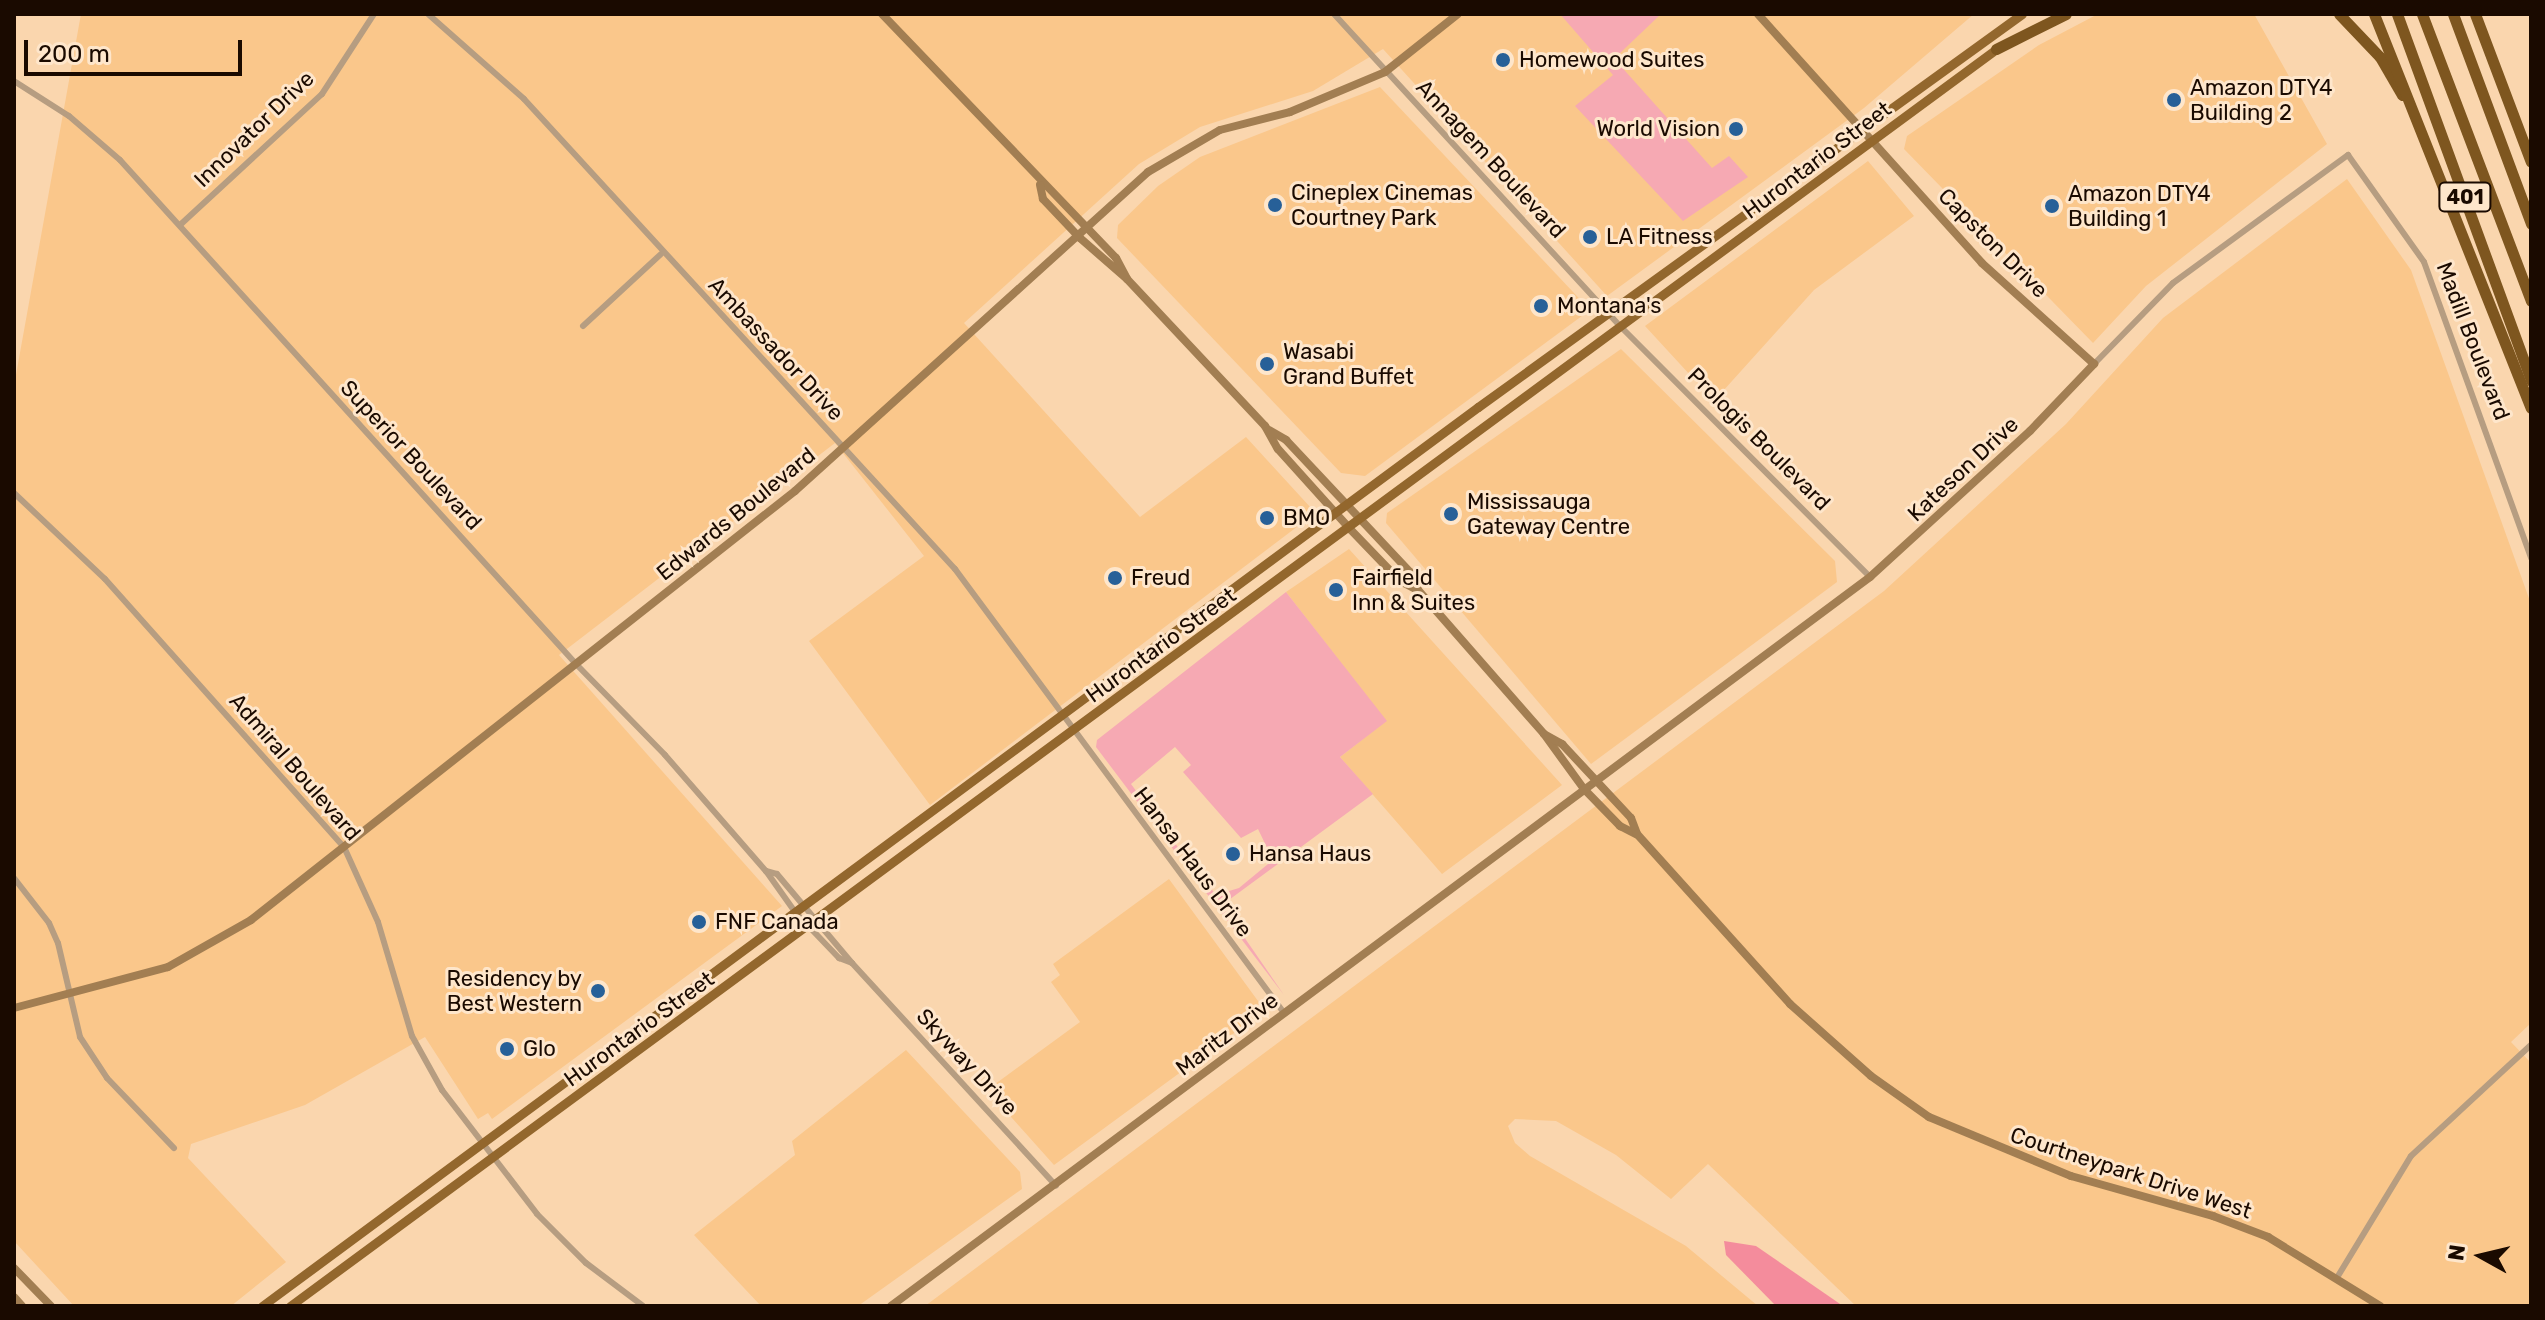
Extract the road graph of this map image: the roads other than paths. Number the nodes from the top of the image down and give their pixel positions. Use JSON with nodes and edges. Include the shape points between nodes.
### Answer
{"nodes":[{"id":1,"x":374,"y":14,"type":"edge"},
{"id":2,"x":428,"y":14,"type":"edge"},
{"id":3,"x":882,"y":14,"type":"edge"},
{"id":4,"x":1334,"y":14,"type":"edge"},
{"id":5,"x":1458,"y":14,"type":"edge"},
{"id":6,"x":1758,"y":14,"type":"edge"},
{"id":7,"x":2022,"y":14,"type":"edge"},
{"id":8,"x":2053,"y":14,"type":"edge"},
{"id":9,"x":2066,"y":14,"type":"edge"},
{"id":10,"x":2339,"y":14,"type":"edge"},
{"id":11,"x":2374,"y":14,"type":"edge"},
{"id":12,"x":2397,"y":14,"type":"edge"},
{"id":13,"x":2422,"y":14,"type":"edge"},
{"id":14,"x":2453,"y":14,"type":"edge"},
{"id":15,"x":2475,"y":14,"type":"edge"},
{"id":16,"x":1996,"y":49,"type":"junction"},
{"id":17,"x":1385,"y":72,"type":"junction"},
{"id":18,"x":14,"y":81,"type":"edge"},
{"id":19,"x":1862,"y":130,"type":"junction"},
{"id":20,"x":1872,"y":142,"type":"junction"},
{"id":21,"x":2426,"y":145,"type":"junction"},
{"id":22,"x":2348,"y":155,"type":"joint"},
{"id":23,"x":2531,"y":162,"type":"edge"},
{"id":24,"x":1040,"y":185,"type":"junction"},
{"id":25,"x":2531,"y":224,"type":"edge"},
{"id":26,"x":180,"y":225,"type":"junction"},
{"id":27,"x":1089,"y":230,"type":"junction"},
{"id":28,"x":1080,"y":238,"type":"junction"},
{"id":29,"x":661,"y":254,"type":"junction"},
{"id":30,"x":1127,"y":279,"type":"junction"},
{"id":31,"x":2531,"y":301,"type":"edge"},
{"id":32,"x":1609,"y":312,"type":"junction"},
{"id":33,"x":583,"y":326,"type":"dead end"},
{"id":34,"x":1622,"y":328,"type":"junction"},
{"id":35,"x":2094,"y":364,"type":"junction"},
{"id":36,"x":2531,"y":381,"type":"edge"},
{"id":37,"x":2531,"y":408,"type":"edge"},
{"id":38,"x":1267,"y":429,"type":"junction"},
{"id":39,"x":846,"y":449,"type":"junction"},
{"id":40,"x":14,"y":493,"type":"edge"},
{"id":41,"x":1348,"y":506,"type":"junction"},
{"id":42,"x":1336,"y":514,"type":"junction"},
{"id":43,"x":1362,"y":521,"type":"junction"},
{"id":44,"x":1350,"y":529,"type":"junction"},
{"id":45,"x":2531,"y":558,"type":"edge"},
{"id":46,"x":1870,"y":577,"type":"junction"},
{"id":47,"x":1418,"y":590,"type":"junction"},
{"id":48,"x":576,"y":664,"type":"junction"},
{"id":49,"x":1063,"y":715,"type":"junction"},
{"id":50,"x":1074,"y":731,"type":"junction"},
{"id":51,"x":1544,"y":734,"type":"junction"},
{"id":52,"x":1596,"y":781,"type":"junction"},
{"id":53,"x":1584,"y":789,"type":"junction"},
{"id":54,"x":1637,"y":834,"type":"junction"},
{"id":55,"x":344,"y":847,"type":"junction"},
{"id":56,"x":766,"y":871,"type":"junction"},
{"id":57,"x":14,"y":878,"type":"edge"},
{"id":58,"x":805,"y":905,"type":"junction"},
{"id":59,"x":795,"y":912,"type":"junction"},
{"id":60,"x":819,"y":921,"type":"junction"},
{"id":61,"x":810,"y":928,"type":"junction"},
{"id":62,"x":852,"y":963,"type":"junction"},
{"id":63,"x":69,"y":992,"type":"junction"},
{"id":64,"x":14,"y":1008,"type":"edge"},
{"id":65,"x":1284,"y":1013,"type":"junction"},
{"id":66,"x":2531,"y":1045,"type":"edge"},
{"id":67,"x":483,"y":1142,"type":"junction"},
{"id":68,"x":174,"y":1148,"type":"dead end"},
{"id":69,"x":495,"y":1156,"type":"junction"},
{"id":70,"x":1056,"y":1186,"type":"junction"},
{"id":71,"x":14,"y":1268,"type":"edge"},
{"id":72,"x":2338,"y":1276,"type":"junction"},
{"id":73,"x":14,"y":1297,"type":"edge"},
{"id":74,"x":22,"y":1306,"type":"edge"},
{"id":75,"x":51,"y":1306,"type":"edge"},
{"id":76,"x":262,"y":1306,"type":"edge"},
{"id":77,"x":290,"y":1306,"type":"edge"},
{"id":78,"x":643,"y":1306,"type":"edge"},
{"id":79,"x":891,"y":1306,"type":"edge"},
{"id":80,"x":2380,"y":1306,"type":"edge"}],
"edges":[{"from":1,"to":26,"type":"street","name":"Innovator Drive","via":[[322,94]]},
{"from":2,"to":29,"type":"street","name":"Ambassador Drive","via":[[524,99]]},
{"from":3,"to":24,"type":"street"},
{"from":4,"to":17,"type":"street","name":"Annagem Boulevard"},
{"from":5,"to":17,"type":"street","name":"Edwards Boulevard"},
{"from":6,"to":19,"type":"street","name":"Capston Drive"},
{"from":7,"to":19,"type":"main road","name":"Hurontario Street"},
{"from":8,"to":16,"type":"main road","name":"Hurontario Street"},
{"from":9,"to":16,"type":"highway"},
{"from":10,"to":21,"type":"highway","via":[[2380,57]]},
{"from":11,"to":21,"type":"highway"},
{"from":12,"to":36,"type":"highway","number":"401"},
{"from":13,"to":31,"type":"highway","number":"401"},
{"from":14,"to":25,"type":"highway","number":"401"},
{"from":15,"to":23,"type":"highway"},
{"from":16,"to":20,"type":"main road","name":"Hurontario Street"},
{"from":17,"to":27,"type":"street","name":"Edwards Boulevard","via":[[1290,112],[1220,130],[1148,172]]},
{"from":17,"to":32,"type":"street","name":"Annagem Boulevard"},
{"from":18,"to":26,"type":"street","name":"Superior Boulevard","via":[[104,145]]},
{"from":19,"to":20,"type":"street","name":"Capston Drive"},
{"from":19,"to":32,"type":"main road","name":"Hurontario Street"},
{"from":20,"to":34,"type":"main road","name":"Hurontario Street"},
{"from":20,"to":35,"type":"street","name":"Capston Drive","via":[[1982,263]]},
{"from":21,"to":37,"type":"highway"},
{"from":22,"to":35,"type":"street","name":"Kateson Drive","via":[[2173,283]]},
{"from":22,"to":45,"type":"street","name":"Madill Boulevard","via":[[2424,262]]},
{"from":24,"to":27,"type":"street"},
{"from":24,"to":28,"type":"street","via":[[1043,199]]},
{"from":26,"to":48,"type":"street","name":"Superior Boulevard"},
{"from":27,"to":28,"type":"street","name":"Edwards Boulevard"},
{"from":27,"to":30,"type":"street","via":[[1116,258]]},
{"from":28,"to":30,"type":"street"},
{"from":28,"to":39,"type":"street","name":"Edwards Boulevard"},
{"from":29,"to":33,"type":"street"},
{"from":29,"to":39,"type":"street","name":"Ambassador Drive"},
{"from":30,"to":38,"type":"street"},
{"from":32,"to":34,"type":"street","name":"Annagem Boulevard"},
{"from":32,"to":41,"type":"main road","name":"Hurontario Street"},
{"from":34,"to":43,"type":"main road","name":"Hurontario Street"},
{"from":34,"to":46,"type":"street","name":"Prologis Boulevard"},
{"from":35,"to":46,"type":"street","name":"Kateson Drive","via":[[2030,431]]},
{"from":38,"to":41,"type":"street","name":"Courtneypark Drive West","via":[[1286,440]]},
{"from":38,"to":42,"type":"street","name":"Courtneypark Drive West","via":[[1278,449]]},
{"from":39,"to":48,"type":"street","name":"Edwards Boulevard"},
{"from":39,"to":49,"type":"street","name":"Ambassador Drive","via":[[955,569]]},
{"from":40,"to":55,"type":"street","name":"Admiral Boulevard","via":[[90,562]]},
{"from":41,"to":42,"type":"main road","name":"Hurontario Street"},
{"from":41,"to":43,"type":"street","name":"Courtneypark Drive West"},
{"from":42,"to":44,"type":"street","name":"Courtneypark Drive West"},
{"from":42,"to":49,"type":"main road","name":"Hurontario Street"},
{"from":43,"to":44,"type":"main road","name":"Hurontario Street"},
{"from":43,"to":47,"type":"street","name":"Courtneypark Drive West","via":[[1410,572]]},
{"from":44,"to":47,"type":"street","name":"Courtneypark Drive West","via":[[1400,581]]},
{"from":44,"to":50,"type":"main road","name":"Hurontario Street"},
{"from":46,"to":52,"type":"street","name":"Kateson Drive"},
{"from":47,"to":51,"type":"street","name":"Courtneypark Drive West"},
{"from":48,"to":55,"type":"street","name":"Edwards Boulevard"},
{"from":48,"to":56,"type":"street","name":"Superior Boulevard","via":[[665,755]]},
{"from":49,"to":50,"type":"street","name":"Ambassador Drive"},
{"from":49,"to":58,"type":"main road","name":"Hurontario Street"},
{"from":50,"to":60,"type":"main road","name":"Hurontario Street"},
{"from":50,"to":65,"type":"street","name":"Hansa Haus Drive"},
{"from":51,"to":52,"type":"street","name":"Courtneypark Drive West","via":[[1562,744]]},
{"from":51,"to":53,"type":"street","name":"Courtneypark Drive West"},
{"from":52,"to":53,"type":"street","name":"Kateson Drive"},
{"from":52,"to":54,"type":"street","name":"Courtneypark Drive West","via":[[1631,818]]},
{"from":53,"to":54,"type":"street","name":"Courtneypark Drive West","via":[[1620,826]]},
{"from":53,"to":65,"type":"street","name":"Maritz Drive"},
{"from":54,"to":72,"type":"street","name":"Courtneypark Drive West","via":[[1790,1004],[1871,1076],[1929,1117],[2071,1176],[2268,1237]]},
{"from":55,"to":63,"type":"street","name":"Edwards Boulevard","via":[[251,920],[178,962]]},
{"from":55,"to":67,"type":"street","name":"Admiral Boulevard","via":[[378,922],[412,1036],[442,1090]]},
{"from":56,"to":58,"type":"street","name":"Superior Boulevard","via":[[777,874]]},
{"from":56,"to":59,"type":"street","name":"Superior Boulevard"},
{"from":57,"to":63,"type":"street","via":[[49,923]]},
{"from":58,"to":59,"type":"main road","name":"Hurontario Street"},
{"from":58,"to":60,"type":"street","name":"Skyway Drive"},
{"from":59,"to":61,"type":"street","name":"Skyway Drive"},
{"from":59,"to":67,"type":"main road","name":"Hurontario Street"},
{"from":60,"to":61,"type":"main road","name":"Hurontario Street"},
{"from":60,"to":62,"type":"street","name":"Skyway Drive"},
{"from":61,"to":62,"type":"street","name":"Skyway Drive","via":[[839,958]]},
{"from":61,"to":69,"type":"main road","name":"Hurontario Street"},
{"from":62,"to":70,"type":"street","name":"Skyway Drive"},
{"from":63,"to":64,"type":"street","name":"Edwards Boulevard"},
{"from":63,"to":68,"type":"street","via":[[80,1037],[107,1078]]},
{"from":65,"to":70,"type":"street","name":"Maritz Drive"},
{"from":66,"to":72,"type":"street","via":[[2411,1156]]},
{"from":67,"to":69,"type":"street","name":"Admiral Boulevard"},
{"from":67,"to":76,"type":"main road","name":"Hurontario Street"},
{"from":69,"to":77,"type":"main road","name":"Hurontario Street"},
{"from":69,"to":78,"type":"street","name":"Admiral Boulevard","via":[[555,1232]]},
{"from":70,"to":79,"type":"street","name":"Maritz Drive"},
{"from":71,"to":75,"type":"street"},
{"from":72,"to":80,"type":"street","name":"Courtneypark Drive West"},
{"from":73,"to":74,"type":"street"}]}
